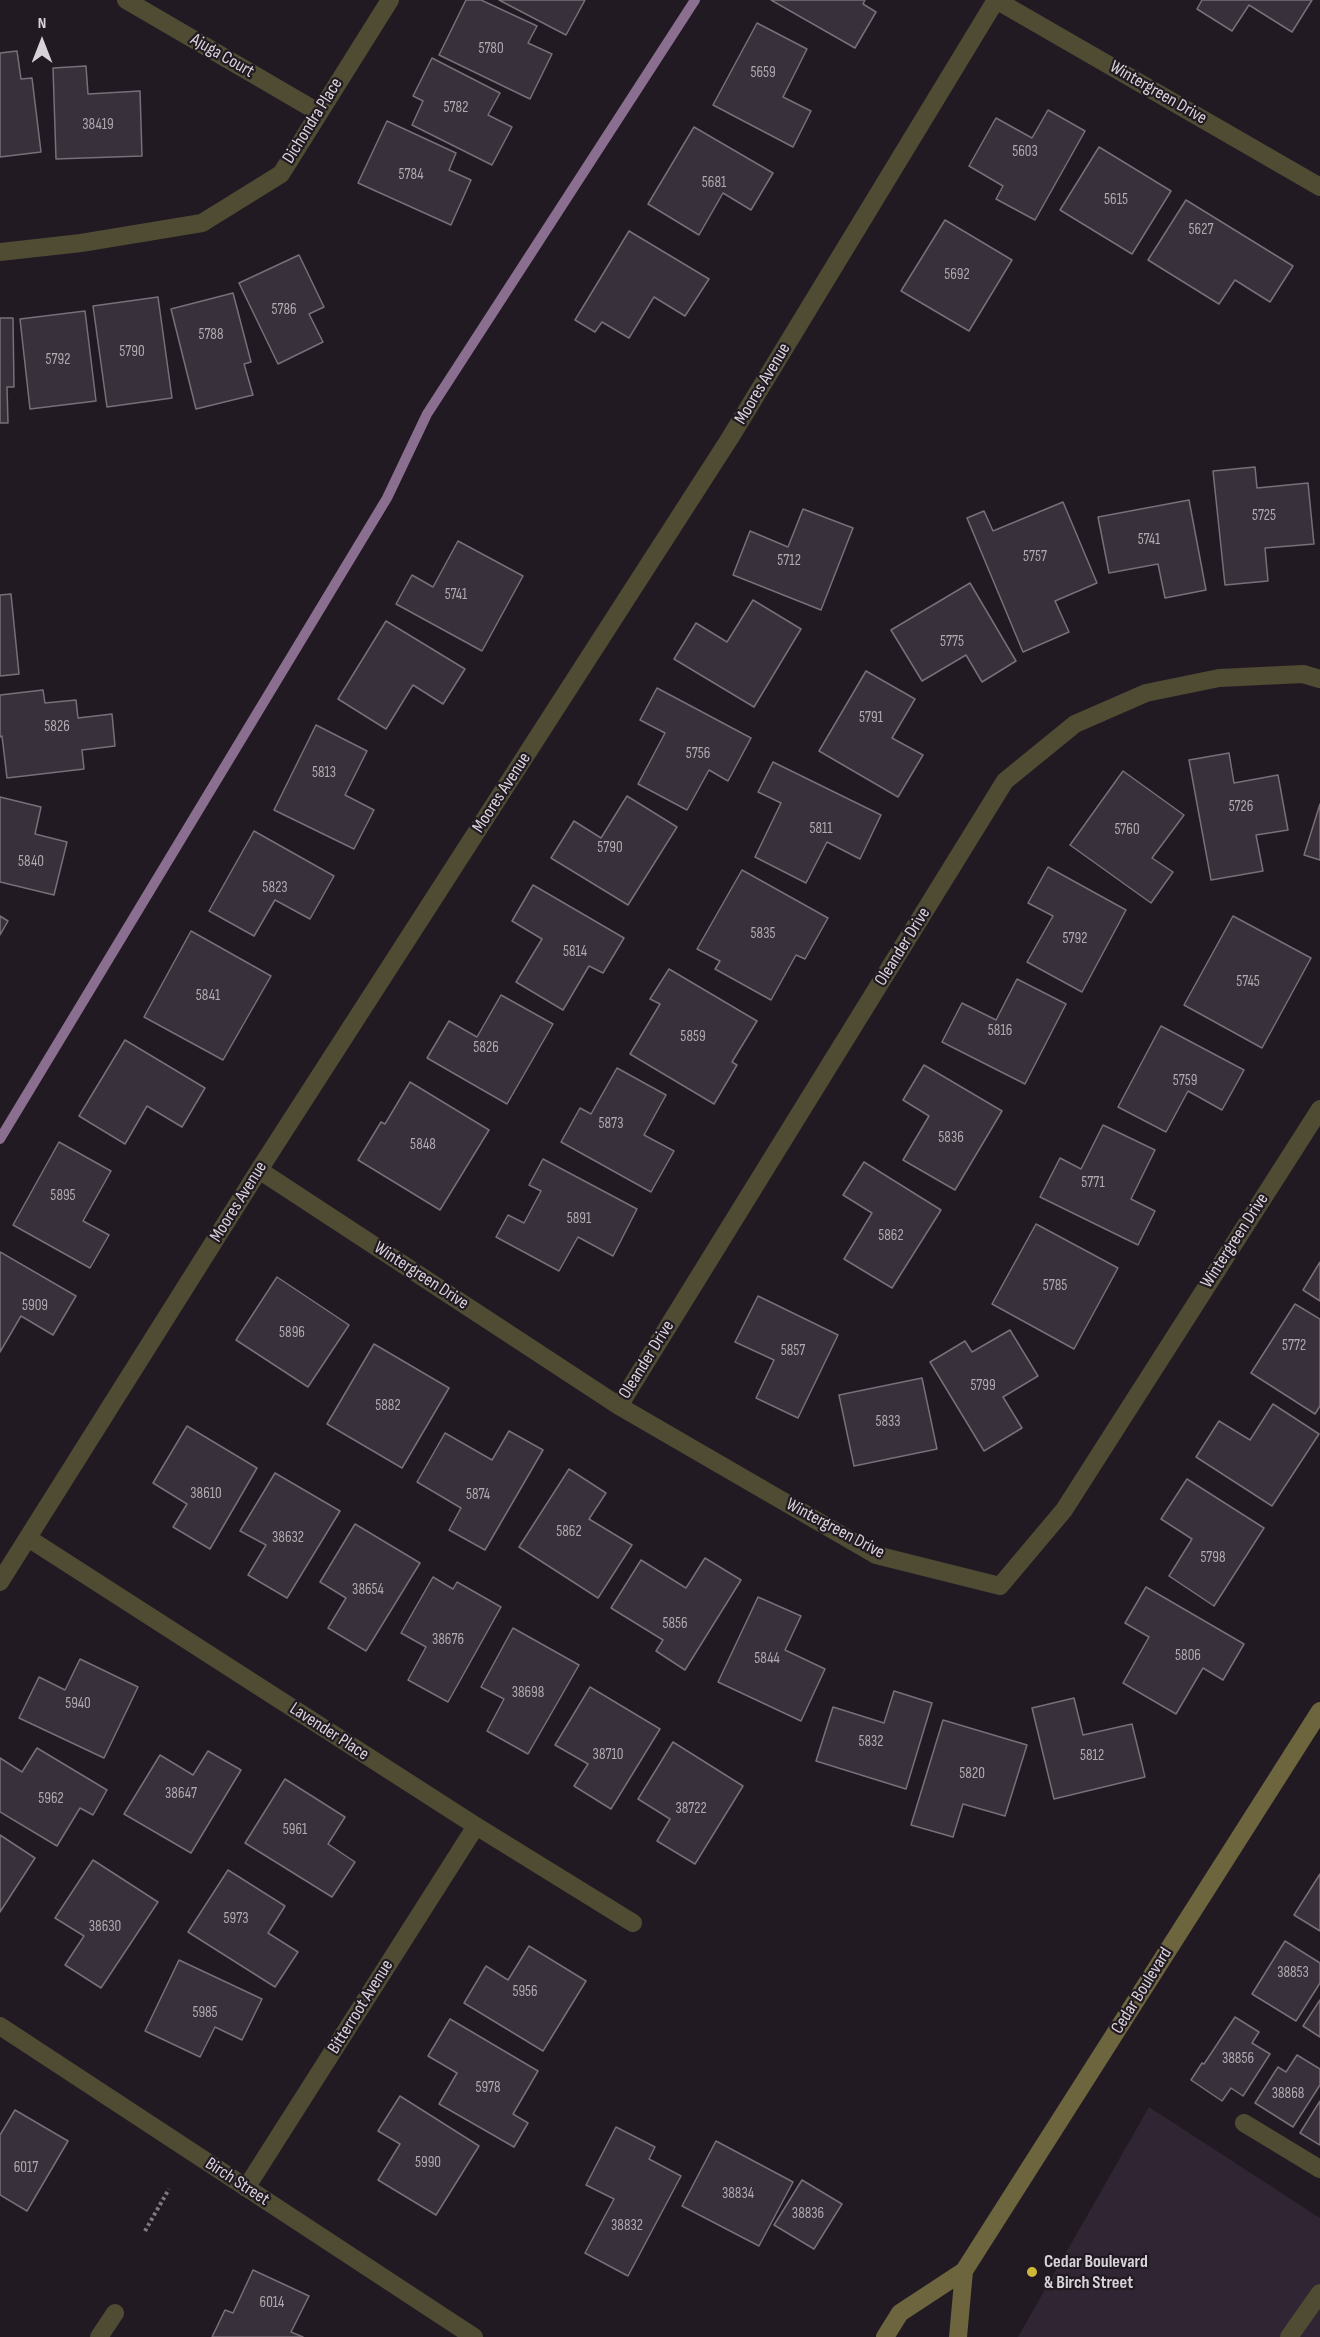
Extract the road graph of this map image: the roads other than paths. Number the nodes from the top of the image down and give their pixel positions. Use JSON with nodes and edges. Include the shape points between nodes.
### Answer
{"nodes":[{"id":1,"x":126,"y":0,"type":"edge"},
{"id":2,"x":390,"y":0,"type":"edge"},
{"id":3,"x":996,"y":0,"type":"edge"},
{"id":4,"x":318,"y":112,"type":"junction"},
{"id":5,"x":1320,"y":187,"type":"edge"},
{"id":6,"x":0,"y":252,"type":"edge"},
{"id":7,"x":1320,"y":679,"type":"edge"},
{"id":8,"x":1320,"y":1108,"type":"edge"},
{"id":9,"x":259,"y":1170,"type":"junction"},
{"id":10,"x":619,"y":1406,"type":"junction"},
{"id":11,"x":28,"y":1538,"type":"junction"},
{"id":12,"x":0,"y":1582,"type":"edge"},
{"id":13,"x":1320,"y":1711,"type":"edge"},
{"id":14,"x":476,"y":1826,"type":"junction"},
{"id":15,"x":633,"y":1923,"type":"dead end"},
{"id":16,"x":0,"y":2026,"type":"edge"},
{"id":17,"x":1244,"y":2123,"type":"dead end"},
{"id":18,"x":1320,"y":2169,"type":"edge"},
{"id":19,"x":246,"y":2188,"type":"junction"},
{"id":20,"x":964,"y":2271,"type":"junction"},
{"id":21,"x":1320,"y":2293,"type":"edge"},
{"id":22,"x":114,"y":2313,"type":"dead end"},
{"id":23,"x":99,"y":2337,"type":"edge"},
{"id":24,"x":474,"y":2337,"type":"edge"},
{"id":25,"x":885,"y":2337,"type":"edge"},
{"id":26,"x":958,"y":2337,"type":"edge"},
{"id":27,"x":1289,"y":2337,"type":"edge"}],
"edges":[{"from":1,"to":4,"type":"street","name":"Ajuga Court"},
{"from":2,"to":4,"type":"street","name":"Dichondra Place"},
{"from":3,"to":5,"type":"street","name":"Wintergreen Drive"},
{"from":3,"to":9,"type":"street","name":"Moores Avenue","via":[[730,438]]},
{"from":4,"to":6,"type":"street","name":"Dichondra Place","via":[[281,174],[202,223]]},
{"from":7,"to":10,"type":"street","name":"Oleander Drive","via":[[1303,674],[1219,678],[1146,693],[1075,724],[1005,781]]},
{"from":8,"to":10,"type":"street","name":"Wintergreen Drive","via":[[1064,1510],[1000,1586],[876,1555]]},
{"from":9,"to":10,"type":"street","name":"Wintergreen Drive"},
{"from":9,"to":11,"type":"street","name":"Moores Avenue"},
{"from":11,"to":12,"type":"street","name":"Moores Avenue"},
{"from":11,"to":14,"type":"street","name":"Lavender Place"},
{"from":13,"to":20,"type":"main road","name":"Cedar Boulevard"},
{"from":14,"to":15,"type":"street","name":"Lavender Place"},
{"from":14,"to":19,"type":"street","name":"Bitterroot Avenue"},
{"from":16,"to":19,"type":"street","name":"Birch Street"},
{"from":17,"to":18,"type":"street"},
{"from":19,"to":24,"type":"street","name":"Birch Street"},
{"from":20,"to":25,"type":"main road","name":"Cedar Boulevard","via":[[900,2313]]},
{"from":20,"to":26,"type":"main road","name":"Cedar Boulevard"},
{"from":21,"to":27,"type":"street"},
{"from":22,"to":23,"type":"street"}]}
